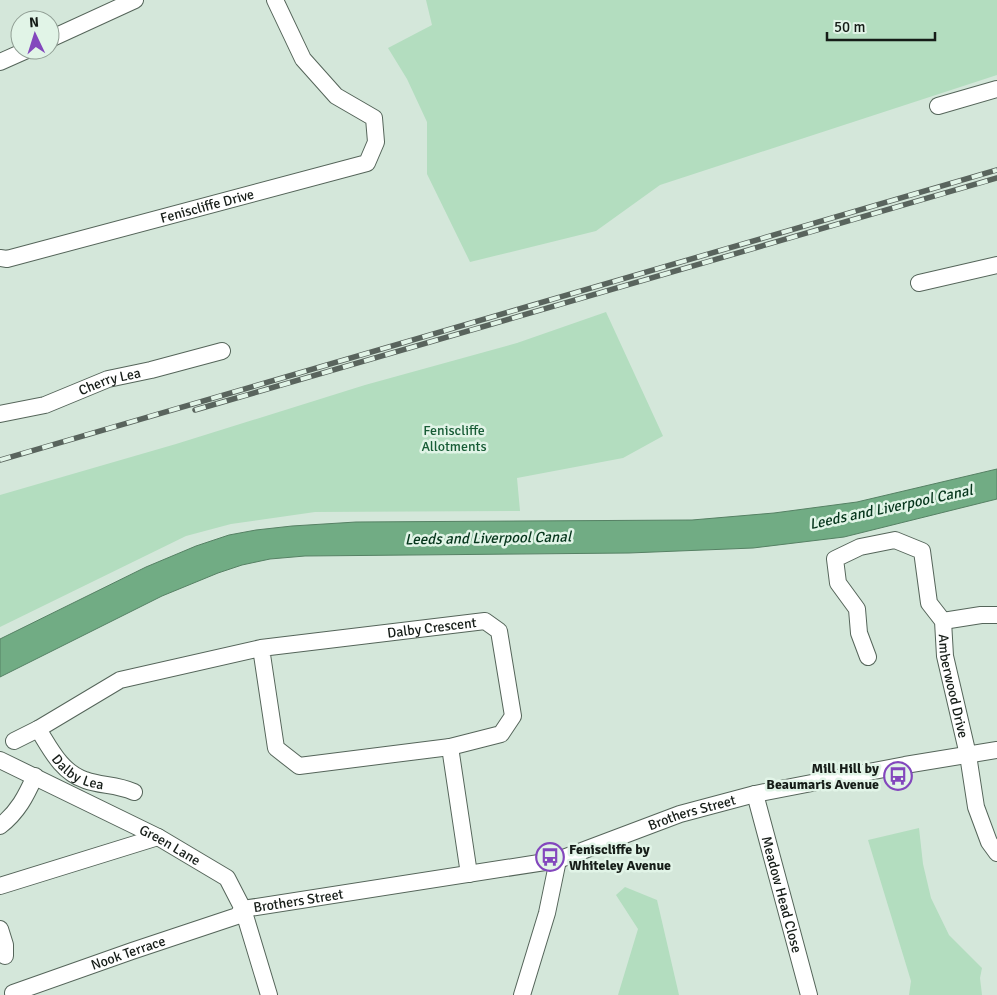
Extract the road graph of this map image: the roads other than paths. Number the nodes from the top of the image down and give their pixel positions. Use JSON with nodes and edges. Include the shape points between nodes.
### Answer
{"nodes":[{"id":1,"x":135,"y":0,"type":"edge"},
{"id":2,"x":275,"y":0,"type":"edge"},
{"id":3,"x":60,"y":34,"type":"edge"},
{"id":4,"x":997,"y":89,"type":"edge"},
{"id":5,"x":938,"y":106,"type":"dead end"},
{"id":6,"x":0,"y":258,"type":"edge"},
{"id":7,"x":997,"y":265,"type":"edge"},
{"id":8,"x":918,"y":283,"type":"dead end"},
{"id":9,"x":222,"y":351,"type":"dead end"},
{"id":10,"x":0,"y":414,"type":"edge"},
{"id":11,"x":997,"y":615,"type":"edge"},
{"id":12,"x":943,"y":622,"type":"junction"},
{"id":13,"x":261,"y":648,"type":"junction"},
{"id":14,"x":868,"y":657,"type":"dead end"},
{"id":15,"x":38,"y":729,"type":"junction"},
{"id":16,"x":14,"y":741,"type":"dead end"},
{"id":17,"x":450,"y":747,"type":"junction"},
{"id":18,"x":997,"y":750,"type":"edge"},
{"id":19,"x":968,"y":755,"type":"junction"},
{"id":20,"x":0,"y":760,"type":"edge"},
{"id":21,"x":35,"y":776,"type":"junction"},
{"id":22,"x":134,"y":792,"type":"dead end"},
{"id":23,"x":755,"y":794,"type":"junction"},
{"id":24,"x":0,"y":826,"type":"edge"},
{"id":25,"x":158,"y":837,"type":"junction"},
{"id":26,"x":997,"y":853,"type":"edge"},
{"id":27,"x":558,"y":860,"type":"junction"},
{"id":28,"x":469,"y":874,"type":"junction"},
{"id":29,"x":0,"y":886,"type":"edge"},
{"id":30,"x":243,"y":909,"type":"junction"},
{"id":31,"x":0,"y":929,"type":"edge"},
{"id":32,"x":5,"y":956,"type":"dead end"},
{"id":33,"x":13,"y":993,"type":"dead end"},
{"id":34,"x":270,"y":995,"type":"edge"},
{"id":35,"x":522,"y":995,"type":"edge"},
{"id":36,"x":809,"y":995,"type":"edge"}],
"edges":[{"from":1,"to":3,"type":"street"},
{"from":2,"to":6,"type":"street","name":"Feniscliffe Drive","via":[[303,59],[336,96],[374,118],[376,142],[367,163]]},
{"from":4,"to":5,"type":"street"},
{"from":7,"to":8,"type":"street"},
{"from":9,"to":10,"type":"street","name":"Cherry Lea","via":[[108,379],[46,405]]},
{"from":11,"to":12,"type":"street"},
{"from":12,"to":14,"type":"street","name":"Amberwood Drive","via":[[928,603],[922,551],[895,540],[860,547],[835,558],[838,583],[857,609],[859,633]]},
{"from":12,"to":19,"type":"street","name":"Amberwood Drive","via":[[945,656]]},
{"from":13,"to":15,"type":"street","name":"Dalby Crescent","via":[[120,680]]},
{"from":13,"to":17,"type":"street","name":"Dalby Crescent","via":[[276,748],[299,766]]},
{"from":13,"to":17,"type":"street","name":"Dalby Crescent","via":[[485,621],[499,631],[513,716],[501,734]]},
{"from":15,"to":16,"type":"street"},
{"from":15,"to":22,"type":"street","name":"Dalby Lea","via":[[61,765],[84,780],[121,786]]},
{"from":17,"to":28,"type":"street"},
{"from":18,"to":19,"type":"street","name":"Brothers Street"},
{"from":19,"to":23,"type":"street","name":"Brothers Street"},
{"from":19,"to":26,"type":"street","name":"Amberwood Drive","via":[[976,807],[989,842]]},
{"from":20,"to":21,"type":"street","name":"Green Lane"},
{"from":21,"to":24,"type":"street","via":[[23,803]]},
{"from":21,"to":25,"type":"street","name":"Green Lane"},
{"from":23,"to":27,"type":"street","name":"Brothers Street","via":[[680,814]]},
{"from":23,"to":36,"type":"street","name":"Meadow Head Close"},
{"from":25,"to":29,"type":"street"},
{"from":25,"to":30,"type":"street","name":"Green Lane","via":[[227,878]]},
{"from":27,"to":28,"type":"street","name":"Brothers Street"},
{"from":27,"to":35,"type":"street","via":[[547,913]]},
{"from":28,"to":30,"type":"street","name":"Brothers Street"},
{"from":30,"to":33,"type":"street","name":"Nook Terrace","via":[[237,916]]},
{"from":30,"to":34,"type":"street","name":"Green Lane"},
{"from":31,"to":32,"type":"street"}]}
